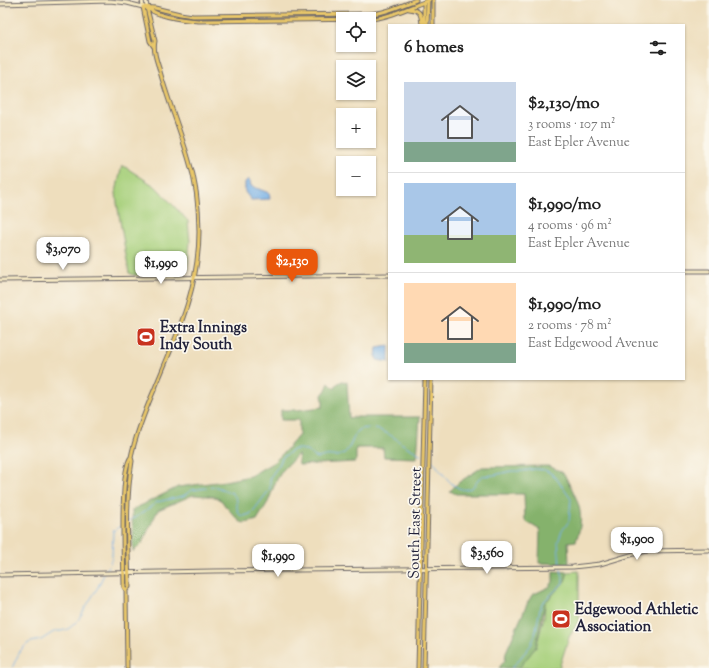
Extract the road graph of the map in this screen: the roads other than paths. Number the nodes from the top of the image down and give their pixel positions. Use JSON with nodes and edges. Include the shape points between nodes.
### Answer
{"nodes":[{"id":1,"x":142,"y":0,"type":"edge"},
{"id":2,"x":146,"y":0,"type":"edge"},
{"id":3,"x":416,"y":0,"type":"edge"},
{"id":4,"x":426,"y":0,"type":"edge"},
{"id":5,"x":433,"y":0,"type":"edge"},
{"id":6,"x":131,"y":2,"type":"edge"},
{"id":7,"x":0,"y":4,"type":"edge"},
{"id":8,"x":143,"y":7,"type":"junction"},
{"id":9,"x":147,"y":8,"type":"junction"},
{"id":10,"x":407,"y":9,"type":"junction"},
{"id":11,"x":422,"y":24,"type":"edge"},
{"id":12,"x":426,"y":24,"type":"edge"},
{"id":13,"x":433,"y":24,"type":"edge"},
{"id":14,"x":154,"y":47,"type":"junction"},
{"id":15,"x":685,"y":271,"type":"edge"},
{"id":16,"x":709,"y":271,"type":"edge"},
{"id":17,"x":388,"y":275,"type":"edge"},
{"id":18,"x":195,"y":277,"type":"junction"},
{"id":19,"x":0,"y":280,"type":"edge"},
{"id":20,"x":425,"y":380,"type":"edge"},
{"id":21,"x":431,"y":380,"type":"edge"},
{"id":22,"x":131,"y":457,"type":"junction"},
{"id":23,"x":709,"y":550,"type":"edge"},
{"id":24,"x":421,"y":568,"type":"junction"},
{"id":25,"x":426,"y":568,"type":"junction"},
{"id":26,"x":124,"y":573,"type":"junction"},
{"id":27,"x":128,"y":573,"type":"junction"},
{"id":28,"x":0,"y":575,"type":"edge"},
{"id":29,"x":126,"y":590,"type":"junction"},
{"id":30,"x":127,"y":668,"type":"edge"},
{"id":31,"x":418,"y":668,"type":"edge"},
{"id":32,"x":424,"y":668,"type":"edge"}],
"edges":[{"from":1,"to":8,"type":"main road"},
{"from":2,"to":9,"type":"main road"},
{"from":3,"to":9,"type":"main road","via":[[384,12],[367,14],[193,16]]},
{"from":4,"to":10,"type":"main road"},
{"from":4,"to":12,"type":"main road"},
{"from":5,"to":13,"type":"main road"},
{"from":6,"to":7,"type":"main road"},
{"from":6,"to":8,"type":"main road"},
{"from":8,"to":9,"type":"main road"},
{"from":8,"to":14,"type":"main road","via":[[150,41]]},
{"from":9,"to":10,"type":"main road","via":[[153,12],[199,21],[371,19]]},
{"from":9,"to":14,"type":"main road","via":[[155,41]]},
{"from":10,"to":11,"type":"main road","via":[[419,12]]},
{"from":14,"to":18,"type":"main road","via":[[164,88],[189,159],[196,191],[199,252]]},
{"from":15,"to":16,"type":"main road"},
{"from":17,"to":18,"type":"main road"},
{"from":18,"to":19,"type":"main road"},
{"from":18,"to":22,"type":"main road","via":[[185,314],[140,423]]},
{"from":20,"to":24,"type":"main road","name":"South East Street"},
{"from":21,"to":25,"type":"main road","name":"South East Street"},
{"from":22,"to":26,"type":"main road","via":[[128,460],[124,494]]},
{"from":22,"to":27,"type":"main road"},
{"from":23,"to":25,"type":"main road","via":[[652,550],[595,565],[566,567]]},
{"from":24,"to":25,"type":"main road"},
{"from":24,"to":27,"type":"main road"},
{"from":24,"to":31,"type":"main road","name":"South East Street"},
{"from":25,"to":32,"type":"main road","name":"South East Street"},
{"from":26,"to":27,"type":"main road"},
{"from":26,"to":28,"type":"main road"},
{"from":26,"to":29,"type":"main road"},
{"from":27,"to":29,"type":"main road"},
{"from":29,"to":30,"type":"main road"}]}
